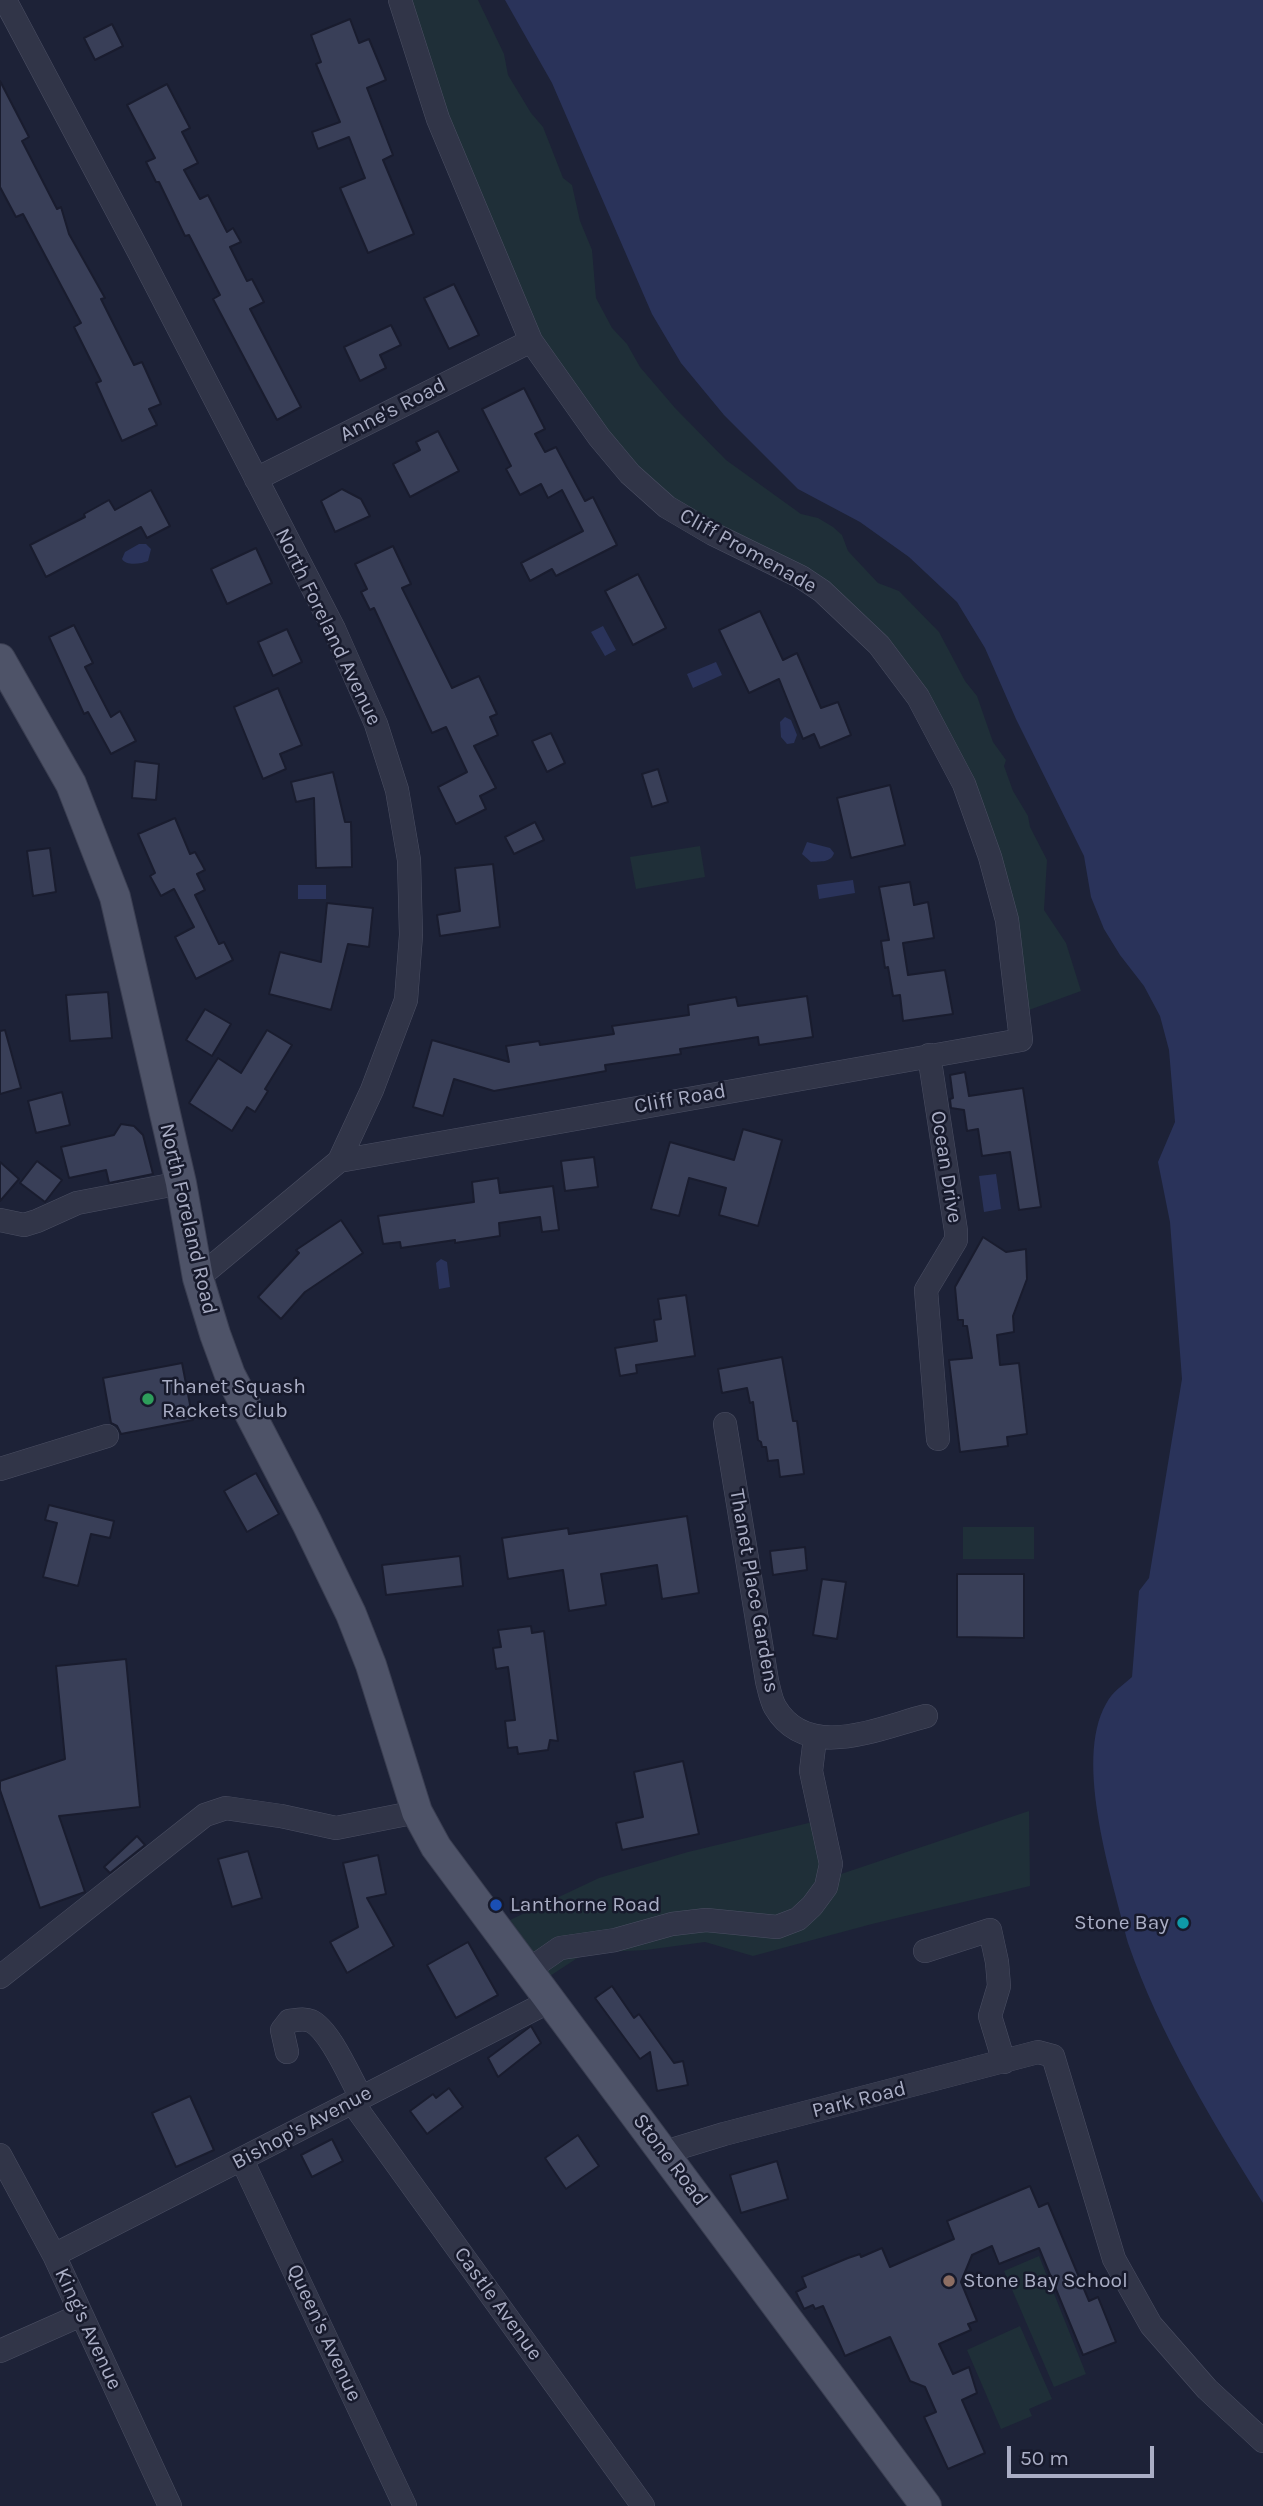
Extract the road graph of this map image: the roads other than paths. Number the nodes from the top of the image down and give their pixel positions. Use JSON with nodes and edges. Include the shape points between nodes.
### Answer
{"nodes":[{"id":1,"x":5,"y":0,"type":"edge"},
{"id":2,"x":400,"y":0,"type":"edge"},
{"id":3,"x":531,"y":341,"type":"junction"},
{"id":4,"x":256,"y":479,"type":"junction"},
{"id":5,"x":0,"y":659,"type":"edge"},
{"id":6,"x":1021,"y":1040,"type":"joint"},
{"id":7,"x":929,"y":1055,"type":"junction"},
{"id":8,"x":339,"y":1161,"type":"junction"},
{"id":9,"x":181,"y":1182,"type":"junction"},
{"id":10,"x":0,"y":1220,"type":"edge"},
{"id":11,"x":198,"y":1278,"type":"junction"},
{"id":12,"x":725,"y":1423,"type":"dead end"},
{"id":13,"x":107,"y":1436,"type":"dead end"},
{"id":14,"x":938,"y":1439,"type":"dead end"},
{"id":15,"x":0,"y":1469,"type":"edge"},
{"id":16,"x":926,"y":1716,"type":"dead end"},
{"id":17,"x":815,"y":1738,"type":"junction"},
{"id":18,"x":416,"y":1812,"type":"junction"},
{"id":19,"x":925,"y":1951,"type":"dead end"},
{"id":20,"x":527,"y":1971,"type":"junction"},
{"id":21,"x":0,"y":1977,"type":"edge"},
{"id":22,"x":550,"y":2001,"type":"junction"},
{"id":23,"x":287,"y":2052,"type":"dead end"},
{"id":24,"x":1004,"y":2062,"type":"junction"},
{"id":25,"x":356,"y":2099,"type":"junction"},
{"id":26,"x":665,"y":2152,"type":"junction"},
{"id":27,"x":0,"y":2155,"type":"edge"},
{"id":28,"x":242,"y":2160,"type":"junction"},
{"id":29,"x":54,"y":2255,"type":"junction"},
{"id":30,"x":81,"y":2315,"type":"junction"},
{"id":31,"x":0,"y":2351,"type":"edge"},
{"id":32,"x":1263,"y":2441,"type":"edge"},
{"id":33,"x":161,"y":2503,"type":"edge"},
{"id":34,"x":405,"y":2506,"type":"edge"},
{"id":35,"x":643,"y":2506,"type":"edge"},
{"id":36,"x":926,"y":2506,"type":"edge"}],
"edges":[{"from":1,"to":4,"type":"street","name":"North Foreland Avenue"},
{"from":2,"to":3,"type":"street","name":"Cliff Promenade","via":[[438,120]]},
{"from":3,"to":4,"type":"street","name":"Anne's Road"},
{"from":3,"to":6,"type":"street","name":"Cliff Promenade","via":[[599,437],[667,507],[822,591],[879,645],[904,677],[935,725],[964,784],[990,857],[1007,920]]},
{"from":4,"to":8,"type":"street","name":"North Foreland Avenue","via":[[334,629],[376,724],[397,790],[409,860],[411,935],[406,1000]]},
{"from":5,"to":9,"type":"main road","name":"North Foreland Road","via":[[71,785],[115,897]]},
{"from":6,"to":7,"type":"street","name":"Cliff Road"},
{"from":7,"to":8,"type":"street","name":"Cliff Road"},
{"from":7,"to":14,"type":"street","name":"Ocean Drive","via":[[956,1231],[956,1240],[926,1290]]},
{"from":8,"to":11,"type":"street","name":"North Foreland Avenue"},
{"from":9,"to":10,"type":"street","via":[[77,1203],[24,1225]]},
{"from":9,"to":11,"type":"main road","name":"North Foreland Road"},
{"from":11,"to":18,"type":"main road","name":"North Foreland Road","via":[[230,1375],[351,1615]]},
{"from":12,"to":17,"type":"street","name":"Thanet Place Gardens","via":[[767,1681],[784,1719]]},
{"from":13,"to":15,"type":"street","via":[[87,1452]]},
{"from":16,"to":17,"type":"street","via":[[838,1738]]},
{"from":17,"to":20,"type":"street","via":[[811,1771],[831,1864],[826,1887],[798,1919],[778,1927],[706,1920],[671,1924],[615,1940],[560,1948]]},
{"from":18,"to":20,"type":"main road","name":"Stone Road","via":[[436,1847]]},
{"from":18,"to":21,"type":"street","via":[[335,1828],[226,1808],[205,1815]]},
{"from":19,"to":24,"type":"street","via":[[990,1930],[999,1986],[990,2015]]},
{"from":20,"to":22,"type":"main road","name":"Stone Road"},
{"from":22,"to":25,"type":"street","name":"Bishop's Avenue"},
{"from":22,"to":26,"type":"main road","name":"Stone Road"},
{"from":23,"to":25,"type":"street","name":"Castle Avenue","via":[[282,2030],[289,2021],[314,2022],[324,2031]]},
{"from":24,"to":26,"type":"street","name":"Park Road"},
{"from":24,"to":32,"type":"street","name":"Park Road","via":[[1038,2052],[1053,2056],[1114,2259],[1151,2325],[1207,2389]]},
{"from":25,"to":28,"type":"street","name":"Bishop's Avenue"},
{"from":25,"to":35,"type":"street","name":"Castle Avenue"},
{"from":26,"to":36,"type":"main road","name":"Stone Road"},
{"from":27,"to":29,"type":"street","name":"King's Avenue"},
{"from":28,"to":29,"type":"street","name":"Bishop's Avenue"},
{"from":28,"to":34,"type":"street","name":"Queen's Avenue"},
{"from":29,"to":30,"type":"street","name":"King's Avenue"},
{"from":30,"to":31,"type":"street"},
{"from":30,"to":33,"type":"street","name":"King's Avenue"}]}
